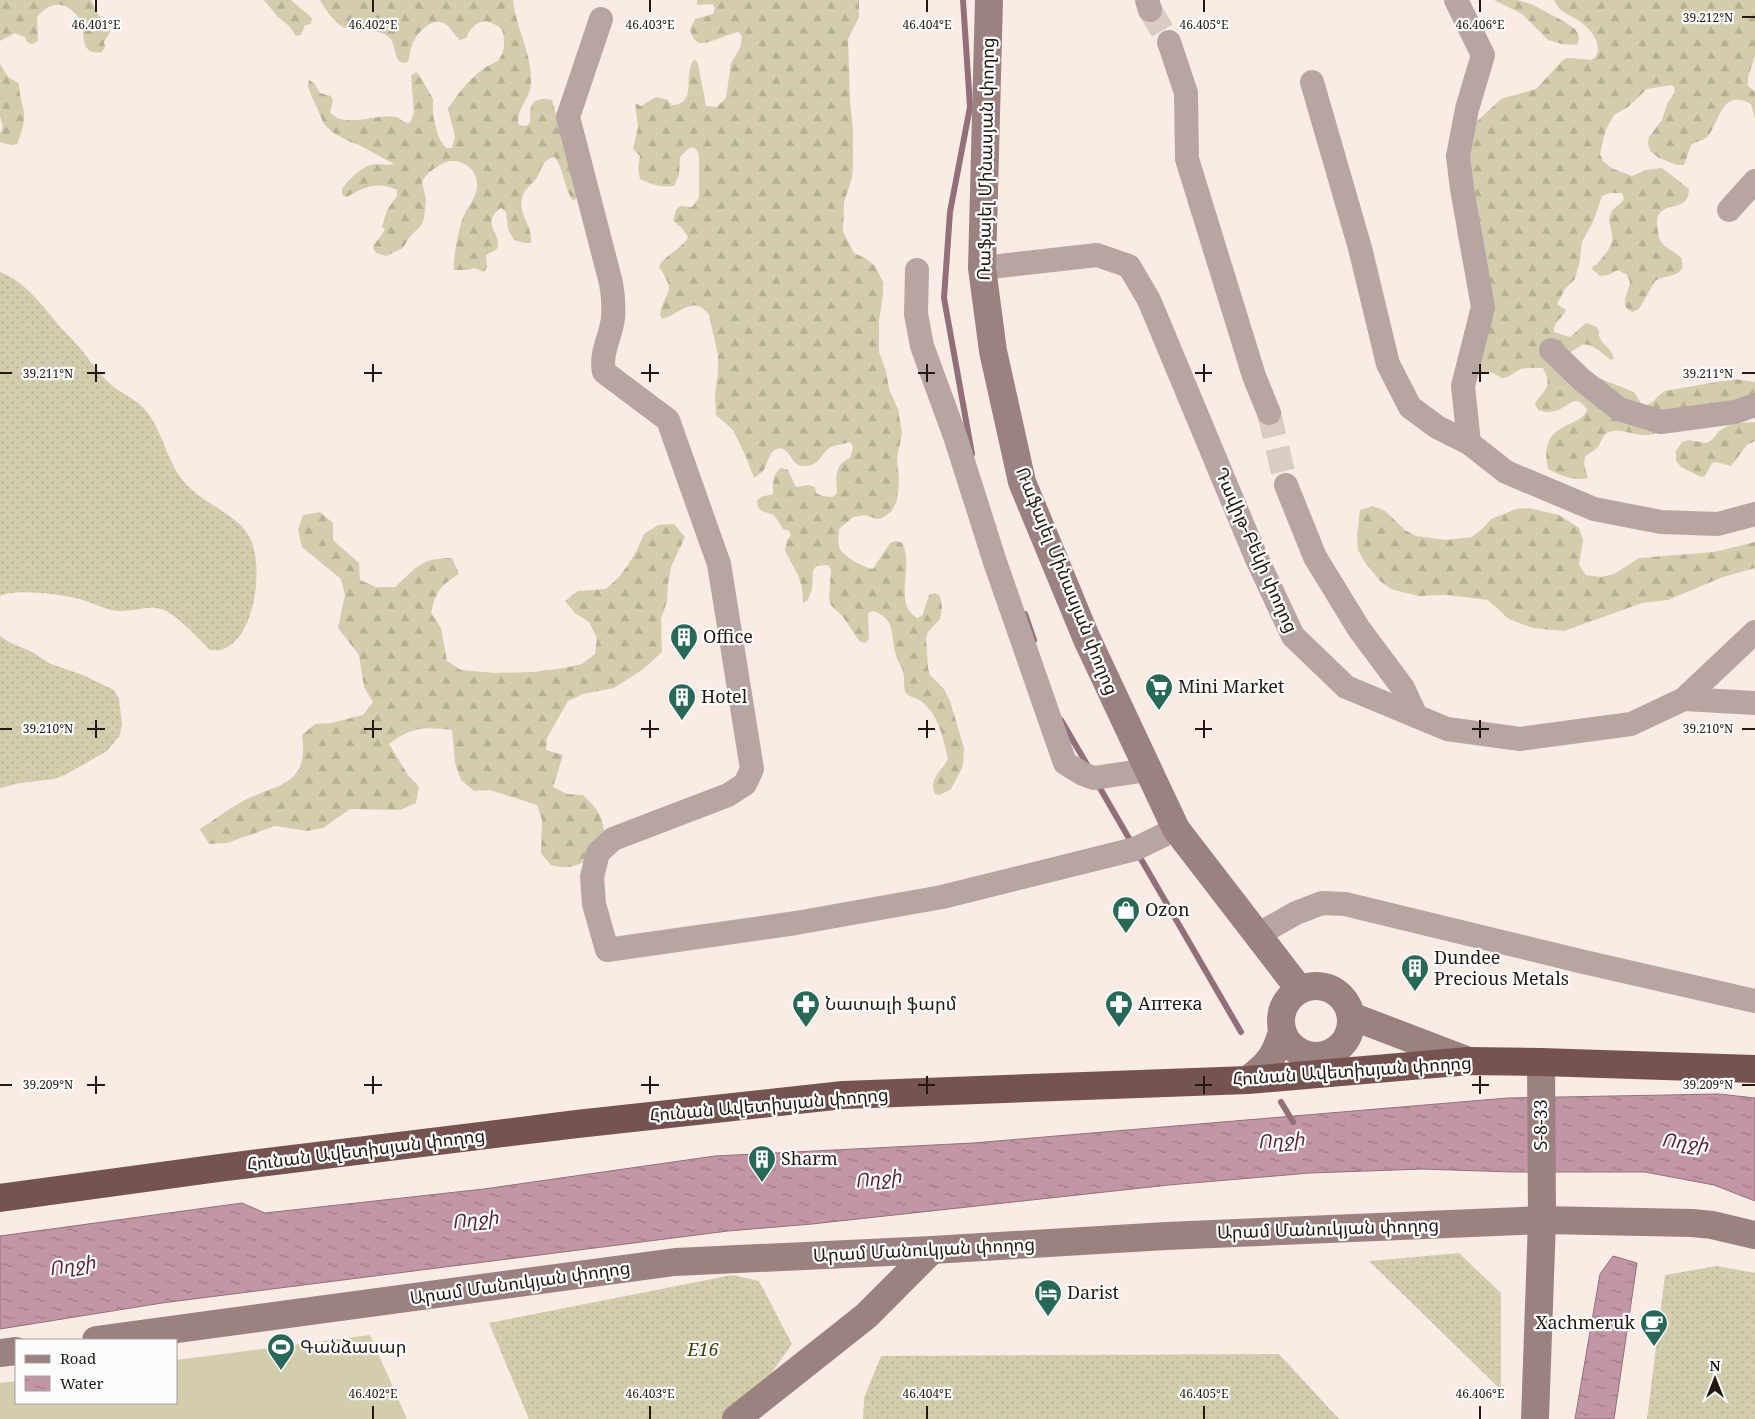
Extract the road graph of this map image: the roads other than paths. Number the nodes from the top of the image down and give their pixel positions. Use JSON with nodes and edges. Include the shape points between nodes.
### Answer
{"nodes":[{"id":1,"x":988,"y":0,"type":"edge"},
{"id":2,"x":1456,"y":0,"type":"edge"},
{"id":3,"x":600,"y":20,"type":"dead end"},
{"id":4,"x":1169,"y":42,"type":"tunnel mouth"},
{"id":5,"x":1312,"y":82,"type":"dead end"},
{"id":6,"x":1755,"y":181,"type":"edge"},
{"id":7,"x":1728,"y":210,"type":"dead end"},
{"id":8,"x":982,"y":268,"type":"junction"},
{"id":9,"x":917,"y":270,"type":"dead end"},
{"id":10,"x":1551,"y":350,"type":"dead end"},
{"id":11,"x":1755,"y":405,"type":"edge"},
{"id":12,"x":1269,"y":413,"type":"tunnel mouth"},
{"id":13,"x":1469,"y":443,"type":"junction"},
{"id":14,"x":1286,"y":485,"type":"tunnel mouth"},
{"id":15,"x":1755,"y":514,"type":"edge"},
{"id":16,"x":1755,"y":632,"type":"edge"},
{"id":17,"x":1684,"y":699,"type":"junction"},
{"id":18,"x":1755,"y":703,"type":"edge"},
{"id":19,"x":1416,"y":716,"type":"junction"},
{"id":20,"x":1148,"y":770,"type":"junction"},
{"id":21,"x":1176,"y":829,"type":"junction"},
{"id":22,"x":1257,"y":935,"type":"junction"},
{"id":23,"x":1300,"y":990,"type":"junction"},
{"id":24,"x":1755,"y":1001,"type":"edge"},
{"id":25,"x":1351,"y":1016,"type":"junction"},
{"id":26,"x":1282,"y":1032,"type":"junction"},
{"id":27,"x":1469,"y":1062,"type":"junction"},
{"id":28,"x":1755,"y":1068,"type":"edge"},
{"id":29,"x":1541,"y":1072,"type":"junction"},
{"id":30,"x":1248,"y":1080,"type":"junction"},
{"id":31,"x":0,"y":1198,"type":"edge"},
{"id":32,"x":1542,"y":1220,"type":"junction"},
{"id":33,"x":1755,"y":1234,"type":"edge"},
{"id":34,"x":932,"y":1250,"type":"junction"},
{"id":35,"x":103,"y":1339,"type":"edge"},
{"id":36,"x":15,"y":1351,"type":"edge"},
{"id":37,"x":0,"y":1353,"type":"edge"},
{"id":38,"x":736,"y":1419,"type":"edge"},
{"id":39,"x":1535,"y":1419,"type":"edge"}],
"edges":[{"from":1,"to":8,"type":"street","name":"Ռաֆայել Մինասյան փողոց"},
{"from":2,"to":13,"type":"street","via":[[1483,55],[1467,109],[1458,156],[1483,307],[1463,386]]},
{"from":3,"to":21,"type":"street","via":[[568,117],[611,283],[613,320],[604,350],[604,372],[668,420],[718,564],[752,769],[745,784],[728,795],[613,839],[598,853],[592,878],[594,904],[607,950],[796,923],[942,897],[1136,849]]},
{"from":4,"to":12,"type":"street","via":[[1186,93],[1187,159],[1254,376]]},
{"from":5,"to":13,"type":"street","via":[[1360,248],[1388,364],[1410,407],[1437,427]]},
{"from":6,"to":7,"type":"street"},
{"from":8,"to":19,"type":"street","name":"Դավիթ-Բեկի փողոց","via":[[1097,255],[1129,266],[1149,300],[1256,557],[1293,636],[1346,688]]},
{"from":8,"to":20,"type":"street","name":"Ռաֆայել Մինասյան փողոց","via":[[993,351],[1022,482],[1086,636]]},
{"from":9,"to":20,"type":"street","via":[[916,314],[922,346],[1065,762],[1094,778]]},
{"from":10,"to":11,"type":"street","via":[[1582,380],[1620,409],[1661,422],[1735,412]]},
{"from":13,"to":15,"type":"street","via":[[1506,472],[1594,509],[1661,522],[1718,524]]},
{"from":14,"to":19,"type":"street","via":[[1315,557],[1359,629],[1404,688]]},
{"from":16,"to":17,"type":"street","name":"Դավիթ-Բեկի փողոց"},
{"from":17,"to":18,"type":"street","name":"Դավիթ-Բեկի փողոց"},
{"from":17,"to":19,"type":"street","name":"Դավիթ-Բեկի փողոց","via":[[1631,724],[1520,739],[1447,729]]},
{"from":20,"to":21,"type":"street","name":"Ռաֆայել Մինասյան փողոց"},
{"from":21,"to":22,"type":"street","name":"Ռաֆայել Մինասյան փողոց"},
{"from":22,"to":23,"type":"street","name":"Ռաֆայել Մինասյան փողոց"},
{"from":22,"to":24,"type":"street","via":[[1296,913],[1322,903],[1345,904]]},
{"from":23,"to":25,"type":"street","via":[[1322,987],[1332,990],[1344,1001]]},
{"from":23,"to":26,"type":"street","via":[[1283,1008]]},
{"from":25,"to":26,"type":"street","via":[[1351,1028],[1346,1039],[1329,1054],[1306,1055],[1287,1042]]},
{"from":25,"to":27,"type":"street"},
{"from":26,"to":30,"type":"street","via":[[1276,1051]]},
{"from":27,"to":29,"type":"highway","name":"Հունան Ավետիսյան փողոց"},
{"from":27,"to":30,"type":"highway","name":"Հունան Ավետիսյան փողոց"},
{"from":28,"to":29,"type":"highway","name":"Հունան Ավետիսյան փողոց"},
{"from":29,"to":32,"type":"street","name":"Տ-8-33","number":"Տ-8-33"},
{"from":30,"to":31,"type":"highway","name":"Հունան Ավետիսյան փողոց","via":[[842,1095],[219,1168]]},
{"from":32,"to":33,"type":"street","name":"Արամ Մանուկյան փողոց","via":[[1692,1223]]},
{"from":32,"to":34,"type":"street","name":"Արամ Մանուկյան փողոց"},
{"from":32,"to":39,"type":"street","number":"Տ-8-33"},
{"from":34,"to":35,"type":"street","name":"Արամ Մանուկյան փողոց","via":[[675,1262]]},
{"from":34,"to":38,"type":"street","via":[[866,1316]]},
{"from":36,"to":37,"type":"street"}]}
